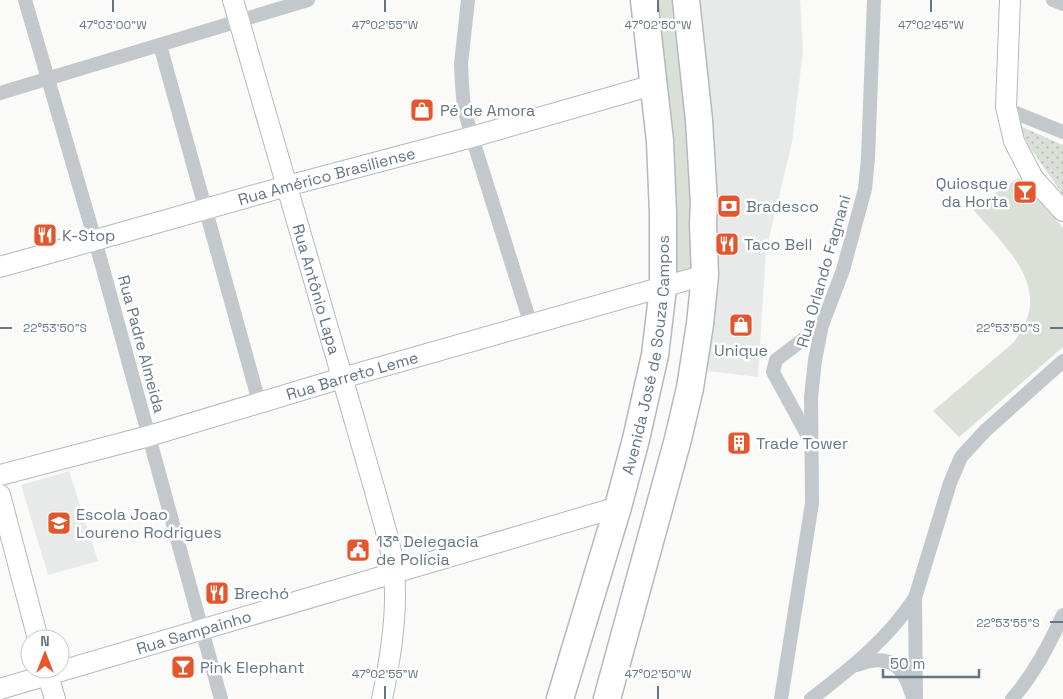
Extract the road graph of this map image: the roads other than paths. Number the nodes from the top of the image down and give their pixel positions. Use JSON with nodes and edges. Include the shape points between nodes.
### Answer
{"nodes":[{"id":1,"x":25,"y":0,"type":"edge"},
{"id":2,"x":233,"y":0,"type":"edge"},
{"id":3,"x":308,"y":0,"type":"edge"},
{"id":4,"x":468,"y":0,"type":"edge"},
{"id":5,"x":644,"y":0,"type":"edge"},
{"id":6,"x":686,"y":0,"type":"edge"},
{"id":7,"x":874,"y":0,"type":"edge"},
{"id":8,"x":1010,"y":0,"type":"edge"},
{"id":9,"x":1053,"y":0,"type":"edge"},
{"id":10,"x":1063,"y":4,"type":"edge"},
{"id":11,"x":239,"y":21,"type":"junction"},
{"id":12,"x":160,"y":45,"type":"junction"},
{"id":13,"x":47,"y":78,"type":"junction"},
{"id":14,"x":653,"y":85,"type":"junction"},
{"id":15,"x":0,"y":93,"type":"edge"},
{"id":16,"x":1006,"y":109,"type":"junction"},
{"id":17,"x":1063,"y":132,"type":"edge"},
{"id":18,"x":472,"y":138,"type":"junction"},
{"id":19,"x":287,"y":186,"type":"junction"},
{"id":20,"x":206,"y":210,"type":"junction"},
{"id":21,"x":1063,"y":211,"type":"edge"},
{"id":22,"x":95,"y":240,"type":"junction"},
{"id":23,"x":0,"y":267,"type":"edge"},
{"id":24,"x":705,"y":275,"type":"junction"},
{"id":25,"x":663,"y":288,"type":"junction"},
{"id":26,"x":531,"y":325,"type":"junction"},
{"id":27,"x":822,"y":325,"type":"junction"},
{"id":28,"x":1063,"y":361,"type":"edge"},
{"id":29,"x":342,"y":378,"type":"junction"},
{"id":30,"x":259,"y":402,"type":"junction"},
{"id":31,"x":149,"y":436,"type":"junction"},
{"id":32,"x":812,"y":445,"type":"junction"},
{"id":33,"x":0,"y":476,"type":"edge"},
{"id":34,"x":0,"y":495,"type":"edge"},
{"id":35,"x":618,"y":507,"type":"junction"},
{"id":36,"x":394,"y":573,"type":"junction"},
{"id":37,"x":915,"y":598,"type":"junction"},
{"id":38,"x":1063,"y":615,"type":"edge"},
{"id":39,"x":629,"y":618,"type":"junction"},
{"id":40,"x":35,"y":629,"type":"edge"},
{"id":41,"x":202,"y":630,"type":"junction"},
{"id":42,"x":70,"y":666,"type":"edge"},
{"id":43,"x":849,"y":668,"type":"junction"},
{"id":44,"x":28,"y":679,"type":"edge"},
{"id":45,"x":49,"y":679,"type":"edge"},
{"id":46,"x":0,"y":689,"type":"edge"},
{"id":47,"x":55,"y":699,"type":"edge"},
{"id":48,"x":221,"y":699,"type":"edge"},
{"id":49,"x":382,"y":699,"type":"edge"},
{"id":50,"x":560,"y":699,"type":"edge"},
{"id":51,"x":607,"y":699,"type":"edge"},
{"id":52,"x":781,"y":699,"type":"edge"},
{"id":53,"x":811,"y":699,"type":"edge"},
{"id":54,"x":914,"y":699,"type":"edge"},
{"id":55,"x":1012,"y":699,"type":"edge"}],
"edges":[{"from":1,"to":13,"type":"street","name":"Rua Padre Almeida"},
{"from":2,"to":11,"type":"street","name":"Rua Antônio Lapa"},
{"from":3,"to":11,"type":"street"},
{"from":4,"to":18,"type":"street","via":[[461,64],[464,108]]},
{"from":5,"to":14,"type":"highway","name":"Avenida José de Souza Campos"},
{"from":6,"to":24,"type":"highway","via":[[700,120]]},
{"from":7,"to":27,"type":"street","name":"Rua Orlando Fagnani","via":[[865,189],[843,270]]},
{"from":8,"to":16,"type":"street"},
{"from":9,"to":10,"type":"street"},
{"from":11,"to":12,"type":"street"},
{"from":11,"to":19,"type":"street","name":"Rua Antônio Lapa"},
{"from":12,"to":13,"type":"street"},
{"from":12,"to":20,"type":"street"},
{"from":13,"to":15,"type":"street"},
{"from":13,"to":22,"type":"street","name":"Rua Padre Almeida"},
{"from":14,"to":18,"type":"street","name":"Rua Américo Brasiliense"},
{"from":14,"to":25,"type":"highway","name":"Avenida José de Souza Campos","via":[[660,141]]},
{"from":16,"to":17,"type":"street"},
{"from":16,"to":21,"type":"street","via":[[1014,141],[1033,178]]},
{"from":18,"to":19,"type":"street","name":"Rua Américo Brasiliense"},
{"from":18,"to":26,"type":"street"},
{"from":19,"to":20,"type":"street","name":"Rua Américo Brasiliense"},
{"from":19,"to":29,"type":"street","name":"Rua Antônio Lapa"},
{"from":20,"to":22,"type":"street","name":"Rua Américo Brasiliense"},
{"from":20,"to":30,"type":"street"},
{"from":22,"to":23,"type":"street","name":"Rua Américo Brasiliense"},
{"from":22,"to":31,"type":"street","name":"Rua Padre Almeida"},
{"from":24,"to":25,"type":"street","name":"Rua Barreto Leme"},
{"from":24,"to":39,"type":"highway","via":[[690,388]]},
{"from":25,"to":26,"type":"street","name":"Rua Barreto Leme"},
{"from":25,"to":35,"type":"highway","name":"Avenida José de Souza Campos","via":[[650,381]]},
{"from":26,"to":29,"type":"street","name":"Rua Barreto Leme"},
{"from":27,"to":32,"type":"street","name":"Rua Orlando Fagnani","via":[[811,397]]},
{"from":27,"to":32,"type":"street","via":[[776,360],[773,372]]},
{"from":28,"to":37,"type":"street","via":[[985,430],[961,457]]},
{"from":29,"to":30,"type":"street","name":"Rua Barreto Leme"},
{"from":29,"to":36,"type":"street","name":"Rua Antônio Lapa","via":[[375,491]]},
{"from":30,"to":31,"type":"street","name":"Rua Barreto Leme"},
{"from":31,"to":33,"type":"street","name":"Rua Barreto Leme"},
{"from":31,"to":41,"type":"street","name":"Rua Padre Almeida"},
{"from":32,"to":52,"type":"street","name":"Rua Orlando Fagnani","via":[[812,503]]},
{"from":34,"to":40,"type":"street"},
{"from":35,"to":36,"type":"street","name":"Rua Sampainho"},
{"from":35,"to":39,"type":"highway","via":[[639,506],[645,517]]},
{"from":35,"to":50,"type":"highway","name":"Avenida José de Souza Campos"},
{"from":36,"to":41,"type":"street","name":"Rua Sampainho"},
{"from":36,"to":49,"type":"street","name":"Rua Antônio Lapa","via":[[391,642]]},
{"from":37,"to":43,"type":"street","via":[[881,640]]},
{"from":37,"to":54,"type":"street"},
{"from":38,"to":55,"type":"street","via":[[1025,684]]},
{"from":39,"to":51,"type":"highway"},
{"from":41,"to":42,"type":"street","name":"Rua Sampainho"},
{"from":41,"to":48,"type":"street","name":"Rua Padre Almeida"},
{"from":43,"to":53,"type":"street"},
{"from":43,"to":54,"type":"street","via":[[870,660],[882,659],[893,664],[901,671]]},
{"from":44,"to":46,"type":"street","name":"Rua Sampainho"},
{"from":45,"to":47,"type":"street"}]}
